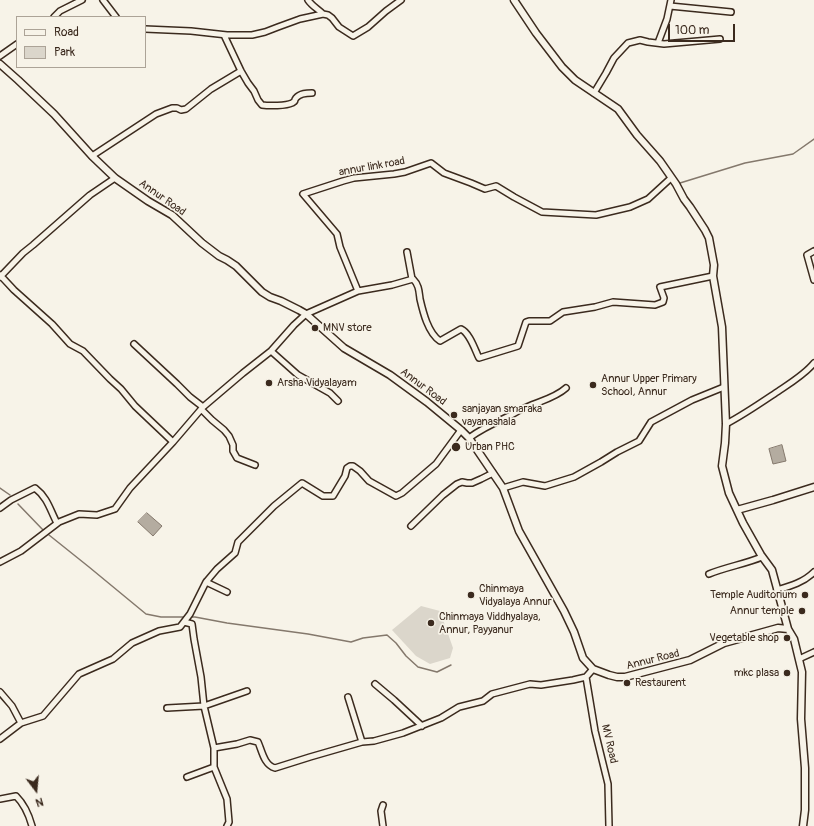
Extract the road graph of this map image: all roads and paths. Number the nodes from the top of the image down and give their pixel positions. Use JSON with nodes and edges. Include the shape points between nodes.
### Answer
{"nodes":[{"id":1,"x":82,"y":0,"type":"edge"},
{"id":2,"x":103,"y":0,"type":"edge"},
{"id":3,"x":308,"y":0,"type":"edge"},
{"id":4,"x":401,"y":0,"type":"edge"},
{"id":5,"x":514,"y":0,"type":"edge"},
{"id":6,"x":671,"y":0,"type":"edge"},
{"id":7,"x":670,"y":6,"type":"junction"},
{"id":8,"x":731,"y":12,"type":"dead end"},
{"id":9,"x":323,"y":14,"type":"junction"},
{"id":10,"x":55,"y":16,"type":"edge"},
{"id":11,"x":115,"y":16,"type":"edge"},
{"id":12,"x":146,"y":30,"type":"edge"},
{"id":13,"x":224,"y":34,"type":"junction"},
{"id":14,"x":720,"y":39,"type":"dead end"},
{"id":15,"x":658,"y":43,"type":"junction"},
{"id":16,"x":16,"y":45,"type":"edge"},
{"id":17,"x":0,"y":56,"type":"edge"},
{"id":18,"x":0,"y":64,"type":"edge"},
{"id":19,"x":241,"y":71,"type":"junction"},
{"id":20,"x":312,"y":93,"type":"dead end"},
{"id":21,"x":594,"y":93,"type":"junction"},
{"id":22,"x":92,"y":156,"type":"junction"},
{"id":23,"x":115,"y":178,"type":"junction"},
{"id":24,"x":671,"y":178,"type":"junction"},
{"id":25,"x":814,"y":251,"type":"edge"},
{"id":26,"x":407,"y":252,"type":"dead end"},
{"id":27,"x":0,"y":276,"type":"edge"},
{"id":28,"x":713,"y":276,"type":"junction"},
{"id":29,"x":412,"y":279,"type":"junction"},
{"id":30,"x":814,"y":280,"type":"edge"},
{"id":31,"x":358,"y":291,"type":"junction"},
{"id":32,"x":306,"y":314,"type":"junction"},
{"id":33,"x":134,"y":344,"type":"dead end"},
{"id":34,"x":271,"y":351,"type":"junction"},
{"id":35,"x":814,"y":363,"type":"edge"},
{"id":36,"x":724,"y":387,"type":"junction"},
{"id":37,"x":566,"y":388,"type":"dead end"},
{"id":38,"x":338,"y":401,"type":"dead end"},
{"id":39,"x":202,"y":408,"type":"junction"},
{"id":40,"x":726,"y":424,"type":"junction"},
{"id":41,"x":461,"y":430,"type":"junction"},
{"id":42,"x":469,"y":438,"type":"junction"},
{"id":43,"x":173,"y":442,"type":"junction"},
{"id":44,"x":254,"y":465,"type":"dead end"},
{"id":45,"x":493,"y":473,"type":"junction"},
{"id":46,"x":814,"y":487,"type":"edge"},
{"id":47,"x":503,"y":488,"type":"junction"},
{"id":48,"x":0,"y":508,"type":"edge"},
{"id":49,"x":737,"y":510,"type":"junction"},
{"id":50,"x":57,"y":523,"type":"junction"},
{"id":51,"x":411,"y":526,"type":"dead end"},
{"id":52,"x":762,"y":557,"type":"junction"},
{"id":53,"x":0,"y":562,"type":"edge"},
{"id":54,"x":814,"y":572,"type":"edge"},
{"id":55,"x":709,"y":574,"type":"dead end"},
{"id":56,"x":206,"y":582,"type":"junction"},
{"id":57,"x":778,"y":590,"type":"junction"},
{"id":58,"x":227,"y":592,"type":"dead end"},
{"id":59,"x":186,"y":621,"type":"junction"},
{"id":60,"x":788,"y":629,"type":"junction"},
{"id":61,"x":814,"y":652,"type":"edge"},
{"id":62,"x":799,"y":659,"type":"junction"},
{"id":63,"x":593,"y":669,"type":"junction"},
{"id":64,"x":586,"y":677,"type":"junction"},
{"id":65,"x":375,"y":684,"type":"dead end"},
{"id":66,"x":247,"y":691,"type":"dead end"},
{"id":67,"x":0,"y":692,"type":"edge"},
{"id":68,"x":348,"y":697,"type":"dead end"},
{"id":69,"x":204,"y":706,"type":"junction"},
{"id":70,"x":167,"y":708,"type":"dead end"},
{"id":71,"x":21,"y":724,"type":"junction"},
{"id":72,"x":422,"y":726,"type":"junction"},
{"id":73,"x":0,"y":739,"type":"edge"},
{"id":74,"x":362,"y":742,"type":"junction"},
{"id":75,"x":214,"y":748,"type":"junction"},
{"id":76,"x":214,"y":767,"type":"junction"},
{"id":77,"x":187,"y":777,"type":"dead end"},
{"id":78,"x":0,"y":799,"type":"edge"},
{"id":79,"x":383,"y":805,"type":"dead end"},
{"id":80,"x":32,"y":826,"type":"edge"},
{"id":81,"x":227,"y":826,"type":"edge"},
{"id":82,"x":383,"y":826,"type":"edge"},
{"id":83,"x":609,"y":826,"type":"edge"},
{"id":84,"x":803,"y":826,"type":"edge"}],
"edges":[{"from":1,"to":10,"type":"street"},
{"from":2,"to":11,"type":"street"},
{"from":3,"to":9,"type":"street"},
{"from":4,"to":9,"type":"street","via":[[353,36],[339,27],[328,15]]},
{"from":5,"to":21,"type":"main road","via":[[562,67]]},
{"from":6,"to":7,"type":"street"},
{"from":7,"to":8,"type":"street"},
{"from":7,"to":15,"type":"street"},
{"from":9,"to":13,"type":"street","via":[[252,35]]},
{"from":12,"to":13,"type":"street"},
{"from":13,"to":19,"type":"street"},
{"from":14,"to":15,"type":"street"},
{"from":15,"to":21,"type":"street","via":[[640,40],[628,42],[614,58]]},
{"from":16,"to":17,"type":"street"},
{"from":18,"to":22,"type":"main road","name":"Annur Road","via":[[54,114]]},
{"from":19,"to":20,"type":"street","via":[[262,105],[290,104],[304,93]]},
{"from":19,"to":22,"type":"street","via":[[211,89],[186,109],[172,108],[156,114]]},
{"from":21,"to":24,"type":"main road","via":[[618,109]]},
{"from":22,"to":23,"type":"main road","name":"Annur Road"},
{"from":23,"to":27,"type":"street","via":[[90,195]]},
{"from":23,"to":32,"type":"main road","name":"Annur Road","via":[[172,215],[202,243],[236,266],[270,298],[282,301]]},
{"from":24,"to":28,"type":"main road","via":[[709,238],[714,265]]},
{"from":24,"to":31,"type":"street","name":"annur link road","via":[[648,199],[630,207],[596,215],[542,212],[496,186],[485,189],[444,173],[431,163],[405,172],[343,180],[303,194],[337,234]]},
{"from":25,"to":30,"type":"street","via":[[807,255]]},
{"from":26,"to":29,"type":"street"},
{"from":27,"to":43,"type":"street","via":[[70,344],[83,351]]},
{"from":28,"to":29,"type":"street","via":[[660,287],[663,302],[655,305],[614,302],[563,312],[550,321],[526,322],[518,346],[479,358],[465,330],[461,329],[440,341],[437,339],[428,326],[417,283]]},
{"from":28,"to":36,"type":"main road","via":[[722,327]]},
{"from":29,"to":31,"type":"street"},
{"from":31,"to":32,"type":"street"},
{"from":32,"to":34,"type":"street"},
{"from":32,"to":41,"type":"main road","name":"Annur Road","via":[[344,348],[390,375]]},
{"from":33,"to":39,"type":"street"},
{"from":34,"to":38,"type":"street","via":[[298,375]]},
{"from":34,"to":39,"type":"street"},
{"from":35,"to":40,"type":"street","via":[[798,378]]},
{"from":36,"to":40,"type":"main road"},
{"from":36,"to":47,"type":"street","via":[[692,400],[651,422],[639,441],[574,477],[545,486],[523,482]]},
{"from":37,"to":42,"type":"street","via":[[546,400],[480,430]]},
{"from":39,"to":43,"type":"street"},
{"from":39,"to":44,"type":"street","via":[[229,436],[237,458]]},
{"from":40,"to":49,"type":"main road","via":[[722,466],[729,493]]},
{"from":41,"to":42,"type":"main road","name":"Annur Road"},
{"from":41,"to":56,"type":"street","via":[[436,464],[396,496],[370,481],[353,466],[347,468],[333,496],[323,496],[302,483],[274,506],[238,542],[235,553]]},
{"from":42,"to":45,"type":"main road","name":"Annur Road"},
{"from":43,"to":50,"type":"street","via":[[130,488],[115,509],[98,515],[80,514]]},
{"from":45,"to":47,"type":"main road","name":"Annur Road"},
{"from":45,"to":51,"type":"street","via":[[472,483],[457,484]]},
{"from":46,"to":49,"type":"main road"},
{"from":47,"to":63,"type":"main road","name":"Annur Road","via":[[519,531],[564,611],[583,658]]},
{"from":48,"to":50,"type":"street","via":[[36,488],[42,493]]},
{"from":49,"to":52,"type":"main road"},
{"from":50,"to":53,"type":"street","via":[[21,551]]},
{"from":52,"to":55,"type":"street"},
{"from":52,"to":57,"type":"main road","via":[[772,570]]},
{"from":54,"to":57,"type":"street","via":[[797,583]]},
{"from":56,"to":58,"type":"street"},
{"from":56,"to":59,"type":"street"},
{"from":57,"to":60,"type":"main road"},
{"from":59,"to":69,"type":"street","via":[[192,624]]},
{"from":59,"to":71,"type":"street","via":[[180,627],[159,631],[132,643],[113,659],[79,674],[43,716]]},
{"from":60,"to":62,"type":"main road","via":[[794,639]]},
{"from":60,"to":63,"type":"main road","name":"Annur Road","via":[[778,628],[757,633],[724,643],[690,660],[625,677]]},
{"from":61,"to":62,"type":"street"},
{"from":62,"to":84,"type":"main road","via":[[802,672],[801,719],[805,768]]},
{"from":63,"to":64,"type":"street"},
{"from":64,"to":72,"type":"street","via":[[541,685],[530,684],[492,694],[483,701],[459,707]]},
{"from":64,"to":83,"type":"street","name":"MV Road","via":[[595,731],[608,784]]},
{"from":65,"to":72,"type":"street"},
{"from":66,"to":69,"type":"street"},
{"from":67,"to":71,"type":"street","via":[[12,706]]},
{"from":68,"to":74,"type":"street"},
{"from":69,"to":70,"type":"street"},
{"from":69,"to":75,"type":"street"},
{"from":71,"to":73,"type":"street"},
{"from":72,"to":74,"type":"street","via":[[374,741]]},
{"from":74,"to":75,"type":"street","via":[[275,768],[270,767],[258,742],[250,740]]},
{"from":75,"to":76,"type":"street"},
{"from":76,"to":77,"type":"street"},
{"from":76,"to":81,"type":"street","via":[[227,799]]},
{"from":78,"to":80,"type":"street","via":[[16,796]]},
{"from":79,"to":82,"type":"street"}]}
